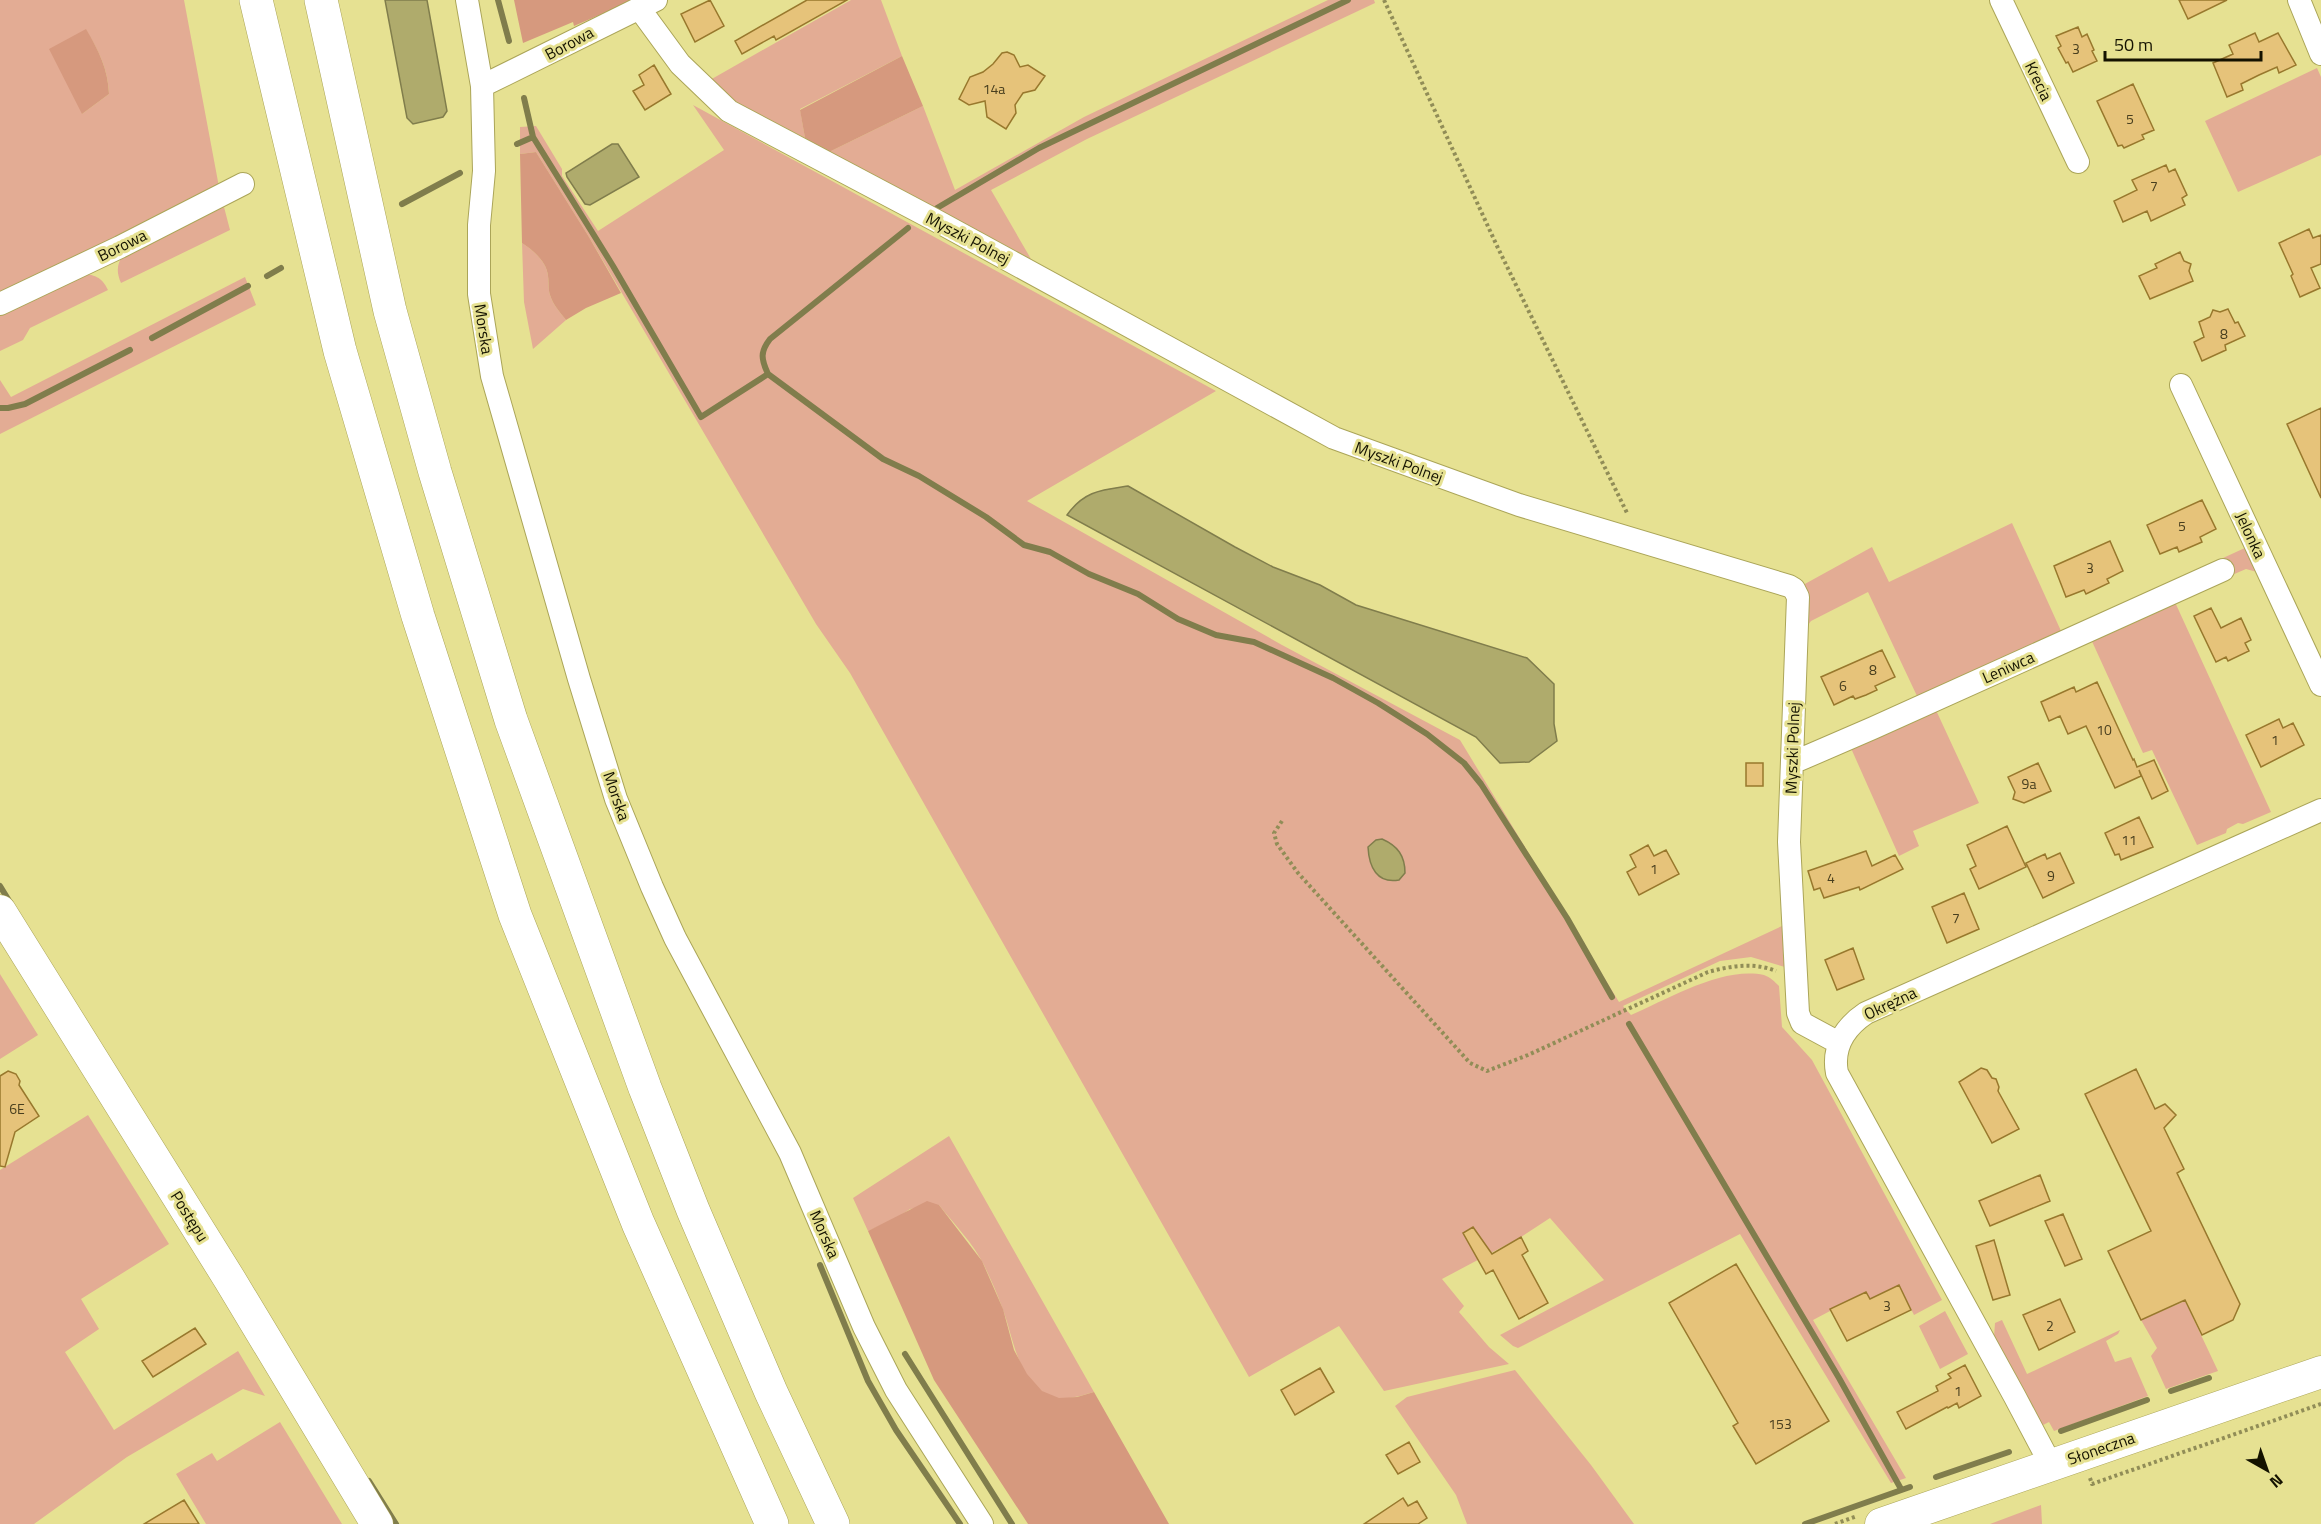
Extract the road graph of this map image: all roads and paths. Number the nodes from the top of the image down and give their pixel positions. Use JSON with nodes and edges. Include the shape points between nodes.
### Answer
{"nodes":[{"id":1,"x":256,"y":0,"type":"edge"},
{"id":2,"x":321,"y":0,"type":"edge"},
{"id":3,"x":467,"y":0,"type":"edge"},
{"id":4,"x":1384,"y":0,"type":"edge"},
{"id":5,"x":2001,"y":0,"type":"edge"},
{"id":6,"x":2299,"y":0,"type":"edge"},
{"id":7,"x":647,"y":4,"type":"edge"},
{"id":8,"x":2321,"y":54,"type":"edge"},
{"id":9,"x":482,"y":86,"type":"junction"},
{"id":10,"x":2078,"y":162,"type":"dead end"},
{"id":11,"x":243,"y":184,"type":"dead end"},
{"id":12,"x":0,"y":304,"type":"edge"},
{"id":13,"x":2181,"y":385,"type":"dead end"},
{"id":14,"x":1640,"y":540,"type":"junction"},
{"id":15,"x":2223,"y":570,"type":"dead end"},
{"id":16,"x":2321,"y":685,"type":"edge"},
{"id":17,"x":1792,"y":763,"type":"junction"},
{"id":18,"x":2321,"y":810,"type":"edge"},
{"id":19,"x":1282,"y":821,"type":"dead end"},
{"id":20,"x":0,"y":911,"type":"edge"},
{"id":21,"x":1797,"y":982,"type":"junction"},
{"id":22,"x":1839,"y":1044,"type":"junction"},
{"id":23,"x":2321,"y":1372,"type":"edge"},
{"id":24,"x":2321,"y":1404,"type":"edge"},
{"id":25,"x":2051,"y":1465,"type":"junction"},
{"id":26,"x":2089,"y":1474,"type":"dead end"},
{"id":27,"x":377,"y":1524,"type":"edge"},
{"id":28,"x":772,"y":1524,"type":"edge"},
{"id":29,"x":833,"y":1524,"type":"edge"},
{"id":30,"x":982,"y":1524,"type":"edge"},
{"id":31,"x":1881,"y":1524,"type":"edge"}],
"edges":[{"from":1,"to":28,"type":"highway","via":[[340,351],[412,594],[515,915],[638,1223]]},
{"from":2,"to":29,"type":"highway","via":[[390,311],[511,720],[693,1210]]},
{"from":3,"to":9,"type":"street","name":"Morska"},
{"from":4,"to":14,"type":"path","via":[[1497,246]]},
{"from":5,"to":10,"type":"street","name":"Krecia"},
{"from":6,"to":8,"type":"street"},
{"from":7,"to":9,"type":"street","name":"Borowa"},
{"from":7,"to":14,"type":"street","name":"Myszki Polnej","via":[[680,64],[729,111],[1317,429],[1374,454],[1519,505]]},
{"from":9,"to":30,"type":"street","name":"Morska","via":[[484,171],[479,294],[492,376],[616,799],[675,938],[790,1153],[864,1327],[896,1390]]},
{"from":11,"to":12,"type":"street","name":"Borowa"},
{"from":13,"to":16,"type":"street","name":"Jelonka"},
{"from":14,"to":17,"type":"street","name":"Myszki Polnej","via":[[1794,589],[1798,597]]},
{"from":15,"to":17,"type":"street","name":"Leniwca"},
{"from":17,"to":21,"type":"street","name":"Myszki Polnej","via":[[1789,874]]},
{"from":18,"to":22,"type":"street","name":"Okrężna","via":[[1866,1013],[1854,1021]]},
{"from":19,"to":21,"type":"path","via":[[1274,833],[1277,844],[1298,873],[1470,1063],[1487,1071],[1708,972],[1731,966],[1758,966]]},
{"from":20,"to":27,"type":"street","name":"Postępu"},
{"from":21,"to":22,"type":"street","name":"Myszki Polnej","via":[[1799,1019]]},
{"from":22,"to":25,"type":"street","via":[[1835,1055],[1837,1073]]},
{"from":23,"to":25,"type":"street","name":"Słoneczna"},
{"from":24,"to":26,"type":"path","via":[[2092,1484]]},
{"from":25,"to":31,"type":"street","name":"Słoneczna"}]}
